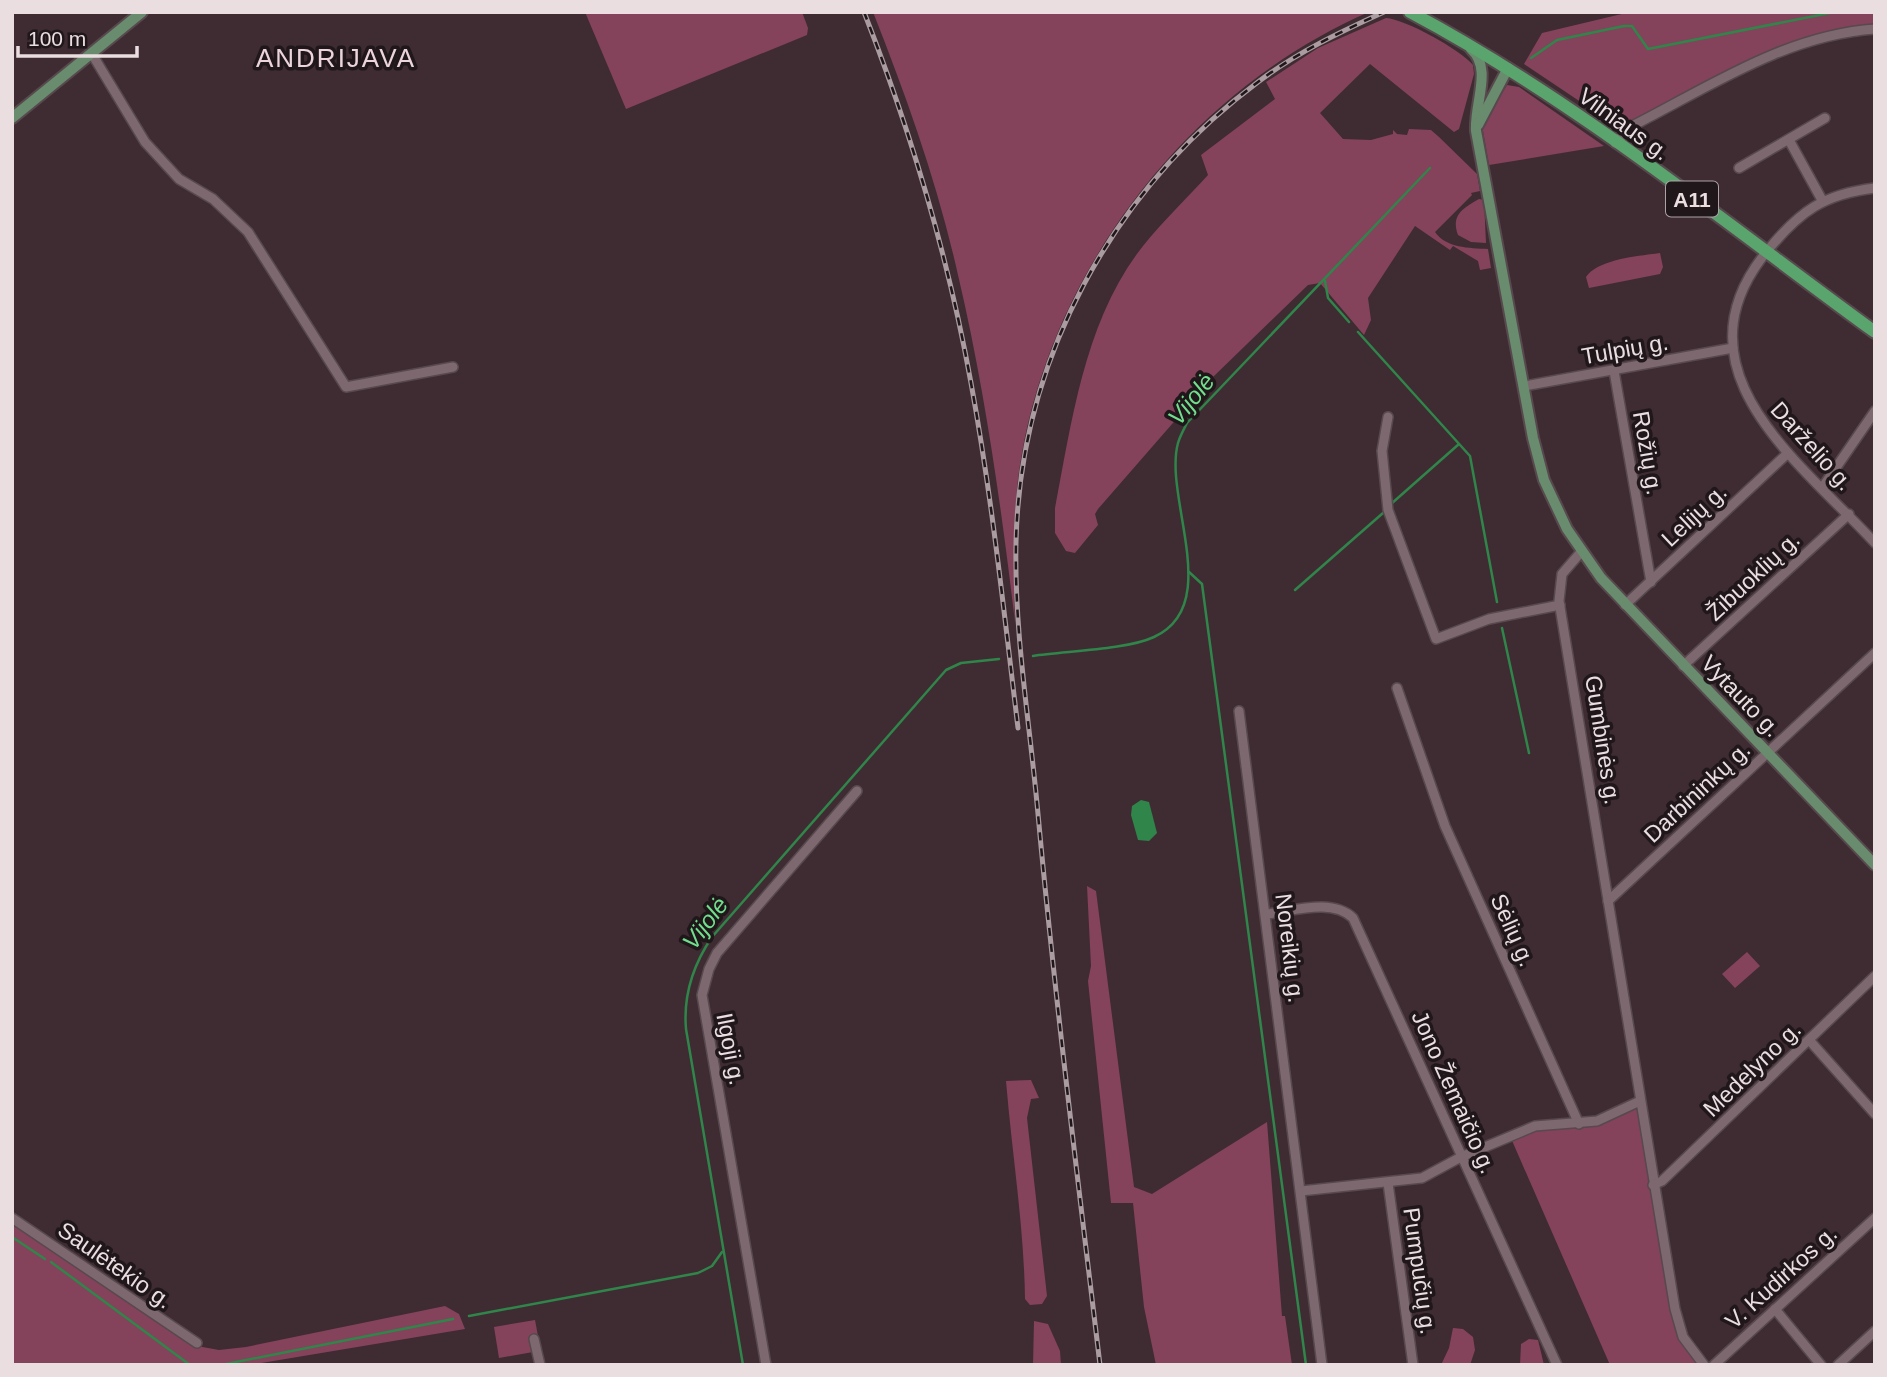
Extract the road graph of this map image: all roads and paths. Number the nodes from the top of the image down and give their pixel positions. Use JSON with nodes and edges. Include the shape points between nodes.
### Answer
{"nodes":[{"id":1,"x":142,"y":12,"type":"edge"},
{"id":2,"x":1410,"y":12,"type":"edge"},
{"id":3,"x":1875,"y":29,"type":"edge"},
{"id":4,"x":1458,"y":38,"type":"junction"},
{"id":5,"x":92,"y":54,"type":"junction"},
{"id":6,"x":1508,"y":68,"type":"junction"},
{"id":7,"x":12,"y":118,"type":"edge"},
{"id":8,"x":1825,"y":118,"type":"dead end"},
{"id":9,"x":1476,"y":131,"type":"junction"},
{"id":10,"x":1789,"y":139,"type":"junction"},
{"id":11,"x":1615,"y":143,"type":"junction"},
{"id":12,"x":1739,"y":168,"type":"dead end"},
{"id":13,"x":1875,"y":188,"type":"edge"},
{"id":14,"x":1822,"y":200,"type":"junction"},
{"id":15,"x":1765,"y":253,"type":"junction"},
{"id":16,"x":1875,"y":332,"type":"edge"},
{"id":17,"x":1733,"y":348,"type":"junction"},
{"id":18,"x":453,"y":367,"type":"dead end"},
{"id":19,"x":1614,"y":371,"type":"junction"},
{"id":20,"x":1524,"y":386,"type":"junction"},
{"id":21,"x":1875,"y":411,"type":"edge"},
{"id":22,"x":1388,"y":417,"type":"dead end"},
{"id":23,"x":1788,"y":453,"type":"junction"},
{"id":24,"x":1822,"y":488,"type":"junction"},
{"id":25,"x":1849,"y":514,"type":"junction"},
{"id":26,"x":1875,"y":542,"type":"edge"},
{"id":27,"x":1581,"y":552,"type":"junction"},
{"id":28,"x":1651,"y":582,"type":"junction"},
{"id":29,"x":1560,"y":605,"type":"junction"},
{"id":30,"x":1626,"y":605,"type":"junction"},
{"id":31,"x":1875,"y":653,"type":"edge"},
{"id":32,"x":1683,"y":666,"type":"junction"},
{"id":33,"x":1397,"y":688,"type":"dead end"},
{"id":34,"x":1239,"y":711,"type":"dead end"},
{"id":35,"x":1767,"y":753,"type":"junction"},
{"id":36,"x":858,"y":791,"type":"dead end"},
{"id":37,"x":1875,"y":865,"type":"edge"},
{"id":38,"x":1608,"y":901,"type":"junction"},
{"id":39,"x":1267,"y":914,"type":"junction"},
{"id":40,"x":1875,"y":976,"type":"edge"},
{"id":41,"x":1810,"y":1041,"type":"junction"},
{"id":42,"x":1640,"y":1101,"type":"junction"},
{"id":43,"x":1875,"y":1114,"type":"edge"},
{"id":44,"x":1579,"y":1124,"type":"junction"},
{"id":45,"x":1461,"y":1157,"type":"junction"},
{"id":46,"x":1388,"y":1183,"type":"junction"},
{"id":47,"x":1653,"y":1185,"type":"junction"},
{"id":48,"x":1301,"y":1191,"type":"junction"},
{"id":49,"x":12,"y":1218,"type":"edge"},
{"id":50,"x":1875,"y":1218,"type":"edge"},
{"id":51,"x":1775,"y":1309,"type":"junction"},
{"id":52,"x":1875,"y":1331,"type":"edge"},
{"id":53,"x":534,"y":1339,"type":"dead end"},
{"id":54,"x":197,"y":1343,"type":"dead end"},
{"id":55,"x":540,"y":1365,"type":"edge"},
{"id":56,"x":766,"y":1365,"type":"edge"},
{"id":57,"x":1322,"y":1365,"type":"edge"},
{"id":58,"x":1413,"y":1365,"type":"edge"},
{"id":59,"x":1557,"y":1365,"type":"edge"},
{"id":60,"x":1704,"y":1365,"type":"edge"},
{"id":61,"x":1714,"y":1365,"type":"edge"},
{"id":62,"x":1821,"y":1365,"type":"edge"},
{"id":63,"x":1838,"y":1365,"type":"edge"}],
"edges":[{"from":1,"to":5,"type":"main road"},
{"from":2,"to":4,"type":"highway","name":"Vilniaus g.","number":"A11"},
{"from":3,"to":11,"type":"street","via":[[1831,34],[1782,50],[1632,126]]},
{"from":4,"to":6,"type":"highway","name":"Vilniaus g.","number":"A11"},
{"from":4,"to":9,"type":"main road","via":[[1478,55],[1482,65]]},
{"from":5,"to":7,"type":"main road"},
{"from":5,"to":18,"type":"street","via":[[145,142],[179,179],[213,199],[248,232],[346,387]]},
{"from":6,"to":9,"type":"main road"},
{"from":6,"to":11,"type":"highway","name":"Vilniaus g.","number":"A11"},
{"from":8,"to":10,"type":"street"},
{"from":9,"to":20,"type":"main road"},
{"from":10,"to":12,"type":"street"},
{"from":10,"to":14,"type":"street"},
{"from":11,"to":15,"type":"highway","name":"Vilniaus g.","number":"A11"},
{"from":13,"to":14,"type":"street","name":"Darželio g."},
{"from":14,"to":15,"type":"street","name":"Darželio g."},
{"from":15,"to":16,"type":"highway","name":"Vilniaus g.","number":"A11"},
{"from":15,"to":17,"type":"street","name":"Darželio g.","via":[[1738,304]]},
{"from":17,"to":19,"type":"street","name":"Tulpių g."},
{"from":17,"to":23,"type":"street","name":"Darželio g.","via":[[1748,401]]},
{"from":19,"to":20,"type":"street","name":"Tulpių g."},
{"from":19,"to":28,"type":"street","name":"Rožių g."},
{"from":20,"to":27,"type":"main road","via":[[1544,480]]},
{"from":21,"to":24,"type":"street"},
{"from":22,"to":29,"type":"street","via":[[1382,452],[1388,510],[1436,639],[1489,619]]},
{"from":23,"to":24,"type":"street","name":"Darželio g."},
{"from":23,"to":28,"type":"street","name":"Lelijų g."},
{"from":24,"to":25,"type":"street","name":"Darželio g."},
{"from":25,"to":26,"type":"street","name":"Darželio g."},
{"from":25,"to":32,"type":"street","name":"Žibuoklių g."},
{"from":27,"to":29,"type":"street","name":"Gumbinės g.","via":[[1562,574]]},
{"from":27,"to":30,"type":"main road","name":"Vytauto g."},
{"from":28,"to":30,"type":"street","name":"Lelijų g."},
{"from":29,"to":38,"type":"street","name":"Gumbinės g."},
{"from":30,"to":32,"type":"main road","name":"Vytauto g."},
{"from":31,"to":35,"type":"street","name":"Darbininkų g."},
{"from":32,"to":35,"type":"main road","name":"Vytauto g."},
{"from":33,"to":44,"type":"street","name":"Sėlių g.","via":[[1445,826]]},
{"from":34,"to":39,"type":"street","name":"Noreikių g."},
{"from":35,"to":37,"type":"main road","name":"Vytauto g."},
{"from":35,"to":38,"type":"street","name":"Darbininkų g."},
{"from":36,"to":56,"type":"street","name":"Ilgoji g.","via":[[723,945],[709,969],[702,995]]},
{"from":38,"to":42,"type":"street","name":"Gumbinės g."},
{"from":39,"to":45,"type":"street","name":"Jono Žemaičio g.","via":[[1329,907],[1343,908],[1353,918]]},
{"from":39,"to":48,"type":"street","name":"Noreikių g."},
{"from":40,"to":41,"type":"street","name":"Medelyno g."},
{"from":41,"to":43,"type":"street"},
{"from":41,"to":47,"type":"street","name":"Medelyno g."},
{"from":42,"to":44,"type":"street","via":[[1597,1121]]},
{"from":42,"to":47,"type":"street","name":"Gumbinės g."},
{"from":44,"to":45,"type":"street","via":[[1535,1126]]},
{"from":45,"to":46,"type":"street","via":[[1422,1178]]},
{"from":45,"to":59,"type":"street","name":"Jono Žemaičio g."},
{"from":46,"to":48,"type":"street"},
{"from":46,"to":58,"type":"street","name":"Pumpučių g."},
{"from":47,"to":60,"type":"street","name":"Gumbinės g.","via":[[1679,1328]]},
{"from":48,"to":57,"type":"street","name":"Noreikių g."},
{"from":49,"to":54,"type":"street","name":"Saulėtekio g."},
{"from":50,"to":51,"type":"street","name":"V. Kudirkos g."},
{"from":51,"to":61,"type":"street","name":"V. Kudirkos g."},
{"from":51,"to":62,"type":"street"},
{"from":52,"to":63,"type":"street"},
{"from":53,"to":55,"type":"street"}]}
